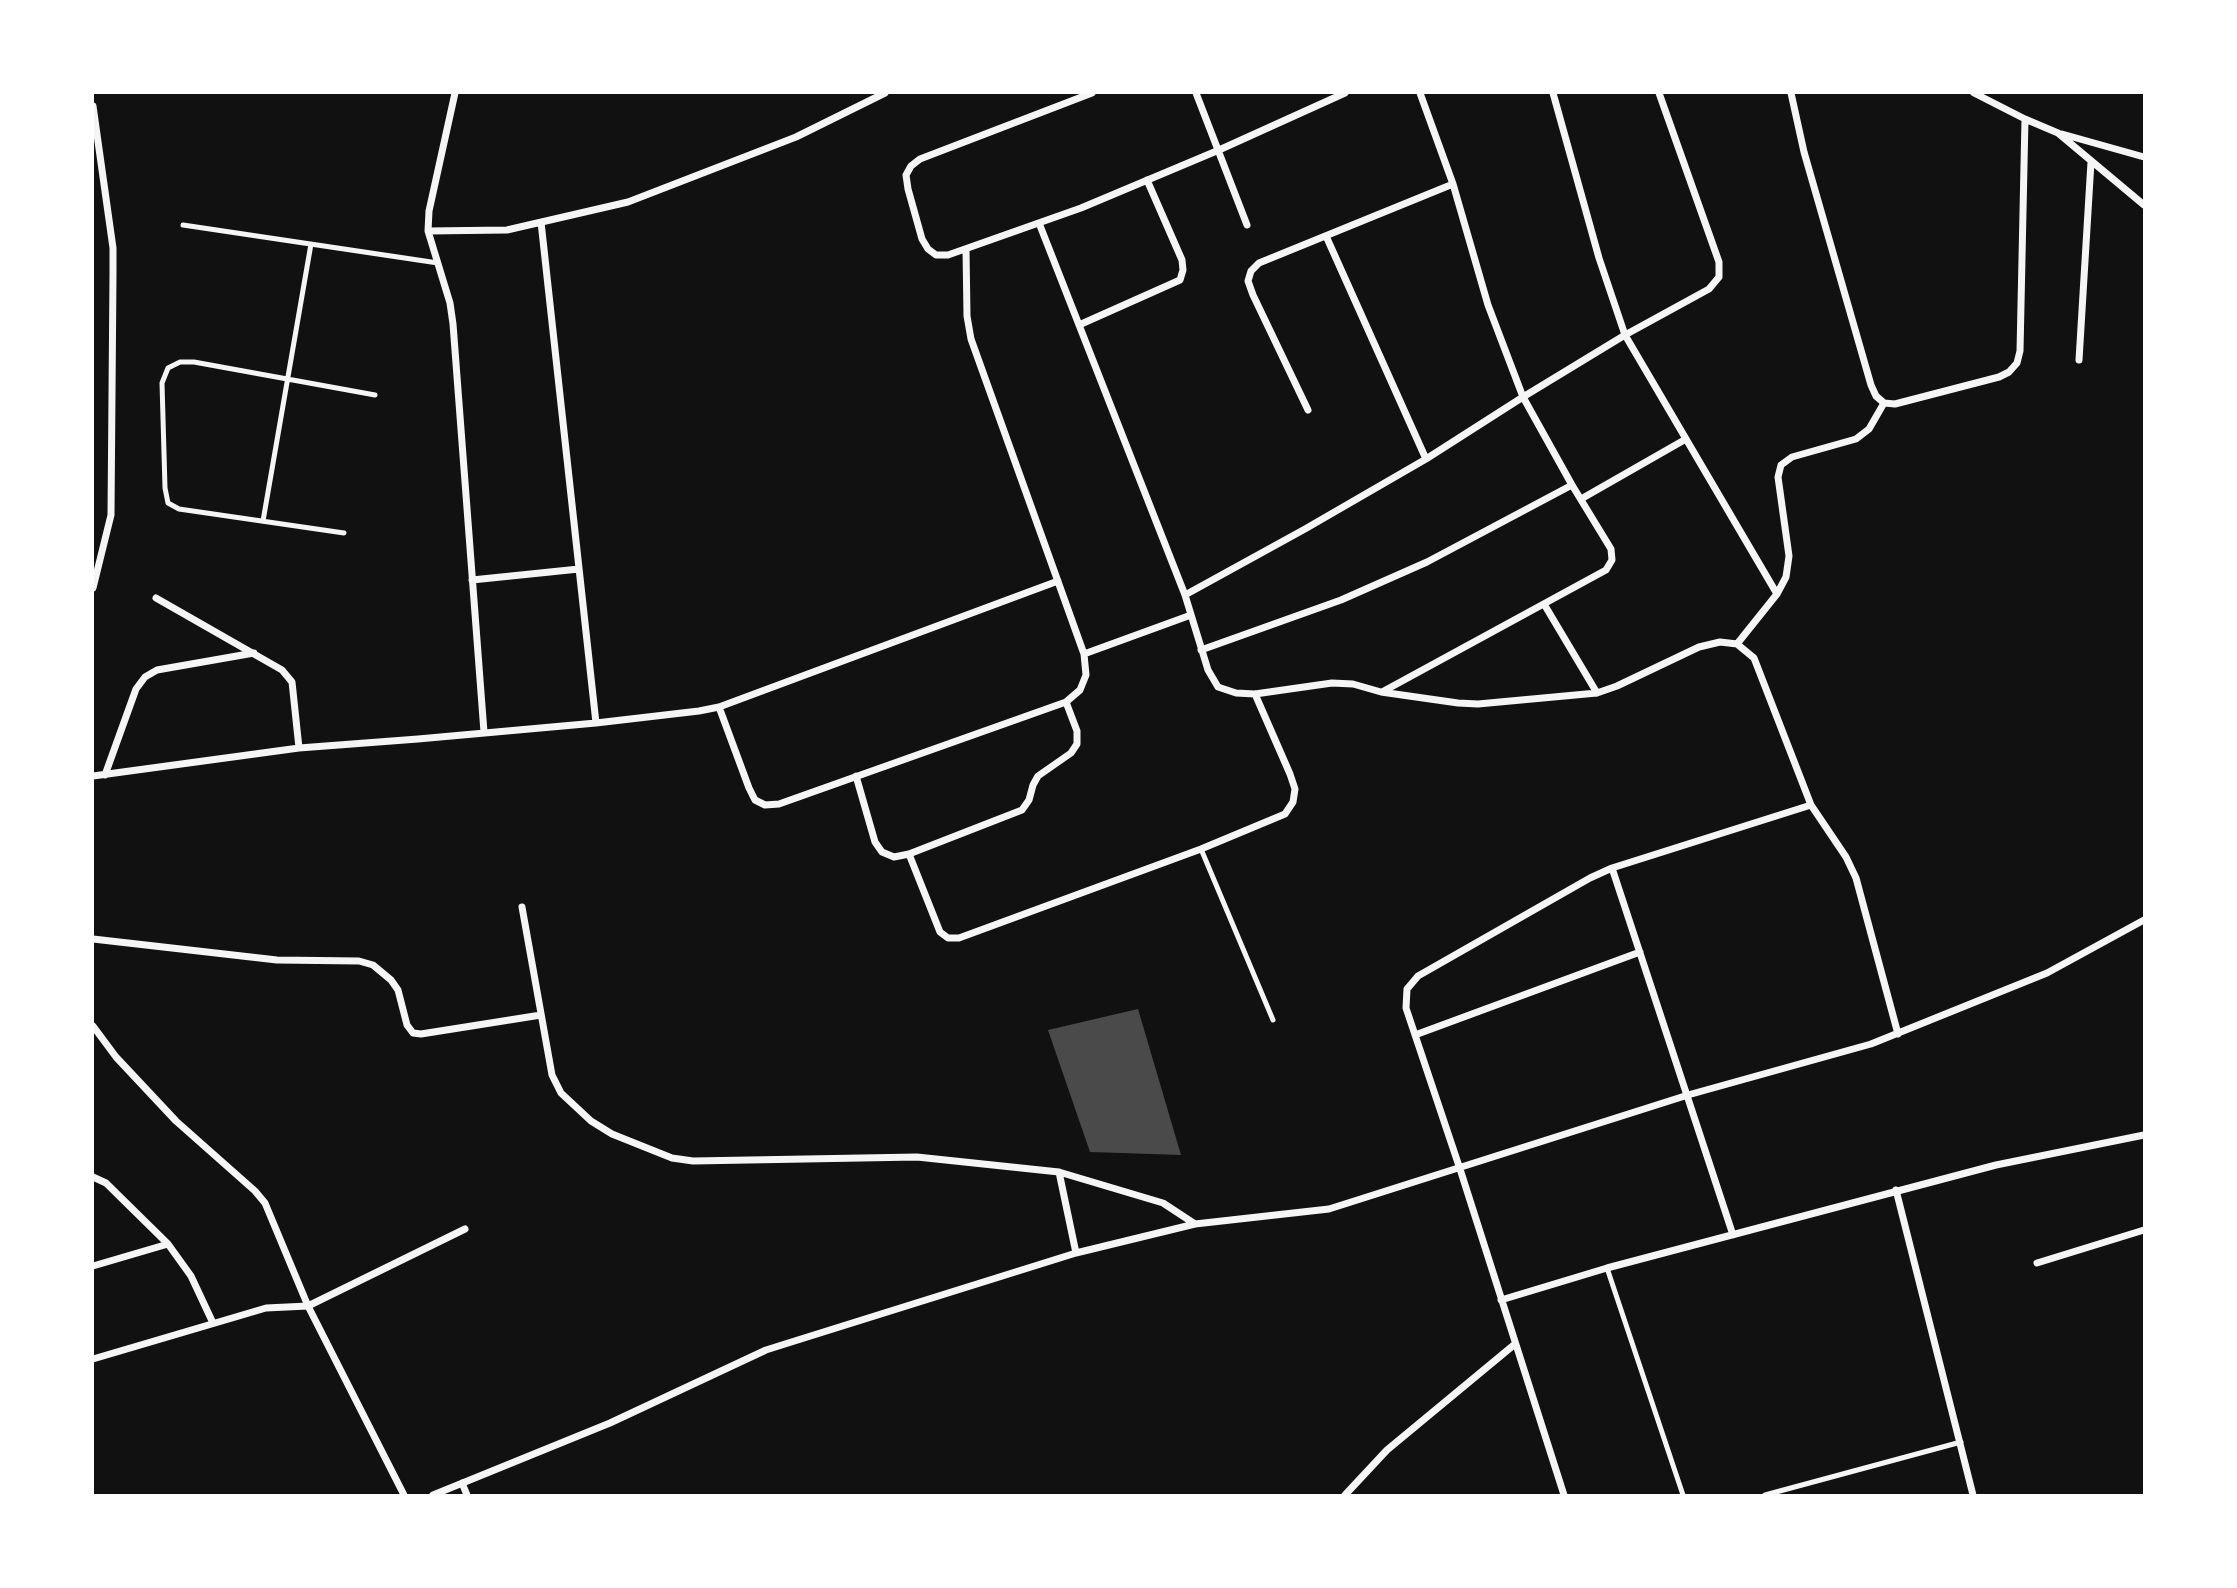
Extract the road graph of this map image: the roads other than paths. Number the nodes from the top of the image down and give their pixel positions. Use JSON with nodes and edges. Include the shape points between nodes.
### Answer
{"nodes":[{"id":1,"x":455,"y":93,"type":"edge"},
{"id":2,"x":885,"y":93,"type":"edge"},
{"id":3,"x":1092,"y":93,"type":"edge"},
{"id":4,"x":1196,"y":93,"type":"edge"},
{"id":5,"x":1345,"y":93,"type":"edge"},
{"id":6,"x":1420,"y":93,"type":"edge"},
{"id":7,"x":1553,"y":93,"type":"edge"},
{"id":8,"x":1659,"y":93,"type":"edge"},
{"id":9,"x":1791,"y":93,"type":"edge"},
{"id":10,"x":1974,"y":93,"type":"edge"},
{"id":11,"x":93,"y":106,"type":"edge"},
{"id":12,"x":2025,"y":119,"type":"junction"},
{"id":13,"x":2058,"y":133,"type":"junction"},
{"id":14,"x":1219,"y":150,"type":"junction"},
{"id":15,"x":2144,"y":157,"type":"edge"},
{"id":16,"x":2091,"y":162,"type":"junction"},
{"id":17,"x":1147,"y":180,"type":"junction"},
{"id":18,"x":1453,"y":184,"type":"junction"},
{"id":19,"x":2144,"y":205,"type":"edge"},
{"id":20,"x":541,"y":222,"type":"junction"},
{"id":21,"x":1039,"y":223,"type":"junction"},
{"id":22,"x":183,"y":225,"type":"dead end"},
{"id":23,"x":1248,"y":225,"type":"dead end"},
{"id":24,"x":428,"y":231,"type":"junction"},
{"id":25,"x":1326,"y":236,"type":"junction"},
{"id":26,"x":311,"y":244,"type":"junction"},
{"id":27,"x":965,"y":249,"type":"junction"},
{"id":28,"x":438,"y":263,"type":"junction"},
{"id":29,"x":1079,"y":325,"type":"junction"},
{"id":30,"x":1625,"y":335,"type":"junction"},
{"id":31,"x":2079,"y":360,"type":"dead end"},
{"id":32,"x":288,"y":379,"type":"junction"},
{"id":33,"x":375,"y":395,"type":"dead end"},
{"id":34,"x":1523,"y":397,"type":"junction"},
{"id":35,"x":1884,"y":403,"type":"junction"},
{"id":36,"x":1308,"y":410,"type":"dead end"},
{"id":37,"x":1686,"y":439,"type":"junction"},
{"id":38,"x":1426,"y":459,"type":"junction"},
{"id":39,"x":1572,"y":485,"type":"junction"},
{"id":40,"x":1581,"y":499,"type":"junction"},
{"id":41,"x":263,"y":521,"type":"junction"},
{"id":42,"x":344,"y":534,"type":"dead end"},
{"id":43,"x":579,"y":569,"type":"junction"},
{"id":44,"x":96,"y":572,"type":"edge"},
{"id":45,"x":472,"y":580,"type":"junction"},
{"id":46,"x":1058,"y":581,"type":"junction"},
{"id":47,"x":93,"y":587,"type":"edge"},
{"id":48,"x":1777,"y":594,"type":"junction"},
{"id":49,"x":1185,"y":595,"type":"junction"},
{"id":50,"x":156,"y":598,"type":"dead end"},
{"id":51,"x":1544,"y":604,"type":"junction"},
{"id":52,"x":1191,"y":615,"type":"junction"},
{"id":53,"x":1737,"y":644,"type":"junction"},
{"id":54,"x":1201,"y":650,"type":"junction"},
{"id":55,"x":254,"y":653,"type":"junction"},
{"id":56,"x":1084,"y":654,"type":"junction"},
{"id":57,"x":1381,"y":692,"type":"junction"},
{"id":58,"x":1597,"y":693,"type":"junction"},
{"id":59,"x":1255,"y":694,"type":"junction"},
{"id":60,"x":1066,"y":702,"type":"junction"},
{"id":61,"x":719,"y":706,"type":"junction"},
{"id":62,"x":596,"y":723,"type":"junction"},
{"id":63,"x":484,"y":732,"type":"junction"},
{"id":64,"x":299,"y":748,"type":"junction"},
{"id":65,"x":104,"y":775,"type":"junction"},
{"id":66,"x":93,"y":776,"type":"edge"},
{"id":67,"x":856,"y":776,"type":"junction"},
{"id":68,"x":1811,"y":805,"type":"junction"},
{"id":69,"x":1201,"y":849,"type":"junction"},
{"id":70,"x":909,"y":854,"type":"junction"},
{"id":71,"x":1612,"y":868,"type":"junction"},
{"id":72,"x":522,"y":907,"type":"dead end"},
{"id":73,"x":2144,"y":920,"type":"edge"},
{"id":74,"x":93,"y":939,"type":"edge"},
{"id":75,"x":1640,"y":952,"type":"junction"},
{"id":76,"x":541,"y":1015,"type":"junction"},
{"id":77,"x":1273,"y":1020,"type":"dead end"},
{"id":78,"x":93,"y":1026,"type":"edge"},
{"id":79,"x":1898,"y":1034,"type":"junction"},
{"id":80,"x":1415,"y":1035,"type":"junction"},
{"id":81,"x":1688,"y":1095,"type":"junction"},
{"id":82,"x":2144,"y":1135,"type":"edge"},
{"id":83,"x":1460,"y":1169,"type":"junction"},
{"id":84,"x":1059,"y":1172,"type":"junction"},
{"id":85,"x":93,"y":1177,"type":"edge"},
{"id":86,"x":1896,"y":1190,"type":"junction"},
{"id":87,"x":1195,"y":1224,"type":"junction"},
{"id":88,"x":465,"y":1229,"type":"dead end"},
{"id":89,"x":2144,"y":1230,"type":"edge"},
{"id":90,"x":1733,"y":1235,"type":"junction"},
{"id":91,"x":168,"y":1244,"type":"junction"},
{"id":92,"x":1076,"y":1253,"type":"junction"},
{"id":93,"x":2037,"y":1263,"type":"dead end"},
{"id":94,"x":93,"y":1266,"type":"edge"},
{"id":95,"x":1607,"y":1268,"type":"junction"},
{"id":96,"x":1501,"y":1300,"type":"junction"},
{"id":97,"x":308,"y":1306,"type":"junction"},
{"id":98,"x":213,"y":1322,"type":"junction"},
{"id":99,"x":1516,"y":1344,"type":"junction"},
{"id":100,"x":93,"y":1359,"type":"edge"},
{"id":101,"x":1961,"y":1442,"type":"junction"},
{"id":102,"x":462,"y":1483,"type":"junction"},
{"id":103,"x":404,"y":1495,"type":"edge"},
{"id":104,"x":433,"y":1495,"type":"edge"},
{"id":105,"x":467,"y":1495,"type":"edge"},
{"id":106,"x":1345,"y":1495,"type":"edge"},
{"id":107,"x":1564,"y":1495,"type":"edge"},
{"id":108,"x":1683,"y":1495,"type":"edge"},
{"id":109,"x":1765,"y":1495,"type":"edge"},
{"id":110,"x":1973,"y":1495,"type":"edge"}],
"edges":[{"from":1,"to":24,"type":"street"},
{"from":2,"to":20,"type":"street","via":[[796,137],[628,202]]},
{"from":3,"to":27,"type":"street","via":[[911,166],[906,175],[908,189],[928,249],[948,255]]},
{"from":4,"to":14,"type":"street"},
{"from":5,"to":14,"type":"street"},
{"from":6,"to":18,"type":"street"},
{"from":7,"to":30,"type":"street"},
{"from":8,"to":30,"type":"street","via":[[1719,262],[1719,276],[1709,289]]},
{"from":9,"to":35,"type":"street","via":[[1871,385]]},
{"from":10,"to":12,"type":"street"},
{"from":11,"to":44,"type":"street","via":[[113,248],[111,515]]},
{"from":12,"to":13,"type":"street"},
{"from":12,"to":35,"type":"street","via":[[2017,363],[1998,377]]},
{"from":13,"to":15,"type":"street"},
{"from":13,"to":16,"type":"street"},
{"from":14,"to":17,"type":"street"},
{"from":14,"to":23,"type":"street"},
{"from":16,"to":19,"type":"street"},
{"from":16,"to":31,"type":"street"},
{"from":17,"to":21,"type":"street"},
{"from":17,"to":29,"type":"street","via":[[1182,260],[1180,280]]},
{"from":18,"to":25,"type":"street"},
{"from":18,"to":34,"type":"street","via":[[1488,304]]},
{"from":20,"to":24,"type":"street","via":[[507,230]]},
{"from":20,"to":43,"type":"street"},
{"from":21,"to":27,"type":"street"},
{"from":21,"to":29,"type":"street"},
{"from":22,"to":26,"type":"lane"},
{"from":24,"to":28,"type":"street"},
{"from":25,"to":36,"type":"street","via":[[1259,264],[1248,281]]},
{"from":25,"to":38,"type":"street"},
{"from":26,"to":28,"type":"lane"},
{"from":26,"to":32,"type":"lane"},
{"from":27,"to":46,"type":"street","via":[[971,339]]},
{"from":28,"to":45,"type":"street","via":[[453,324]]},
{"from":29,"to":49,"type":"street"},
{"from":30,"to":34,"type":"street"},
{"from":30,"to":37,"type":"street"},
{"from":32,"to":33,"type":"lane"},
{"from":32,"to":41,"type":"lane"},
{"from":32,"to":41,"type":"lane","via":[[180,362],[168,368],[162,383],[168,503],[179,509]]},
{"from":34,"to":38,"type":"street"},
{"from":34,"to":39,"type":"street"},
{"from":35,"to":48,"type":"street","via":[[1869,429],[1856,439],[1782,464],[1778,477],[1789,556]]},
{"from":37,"to":40,"type":"street"},
{"from":37,"to":48,"type":"street"},
{"from":38,"to":49,"type":"street"},
{"from":39,"to":40,"type":"street"},
{"from":39,"to":54,"type":"street","via":[[1427,562],[1341,600]]},
{"from":40,"to":51,"type":"street","via":[[1611,549],[1612,560],[1606,570]]},
{"from":41,"to":42,"type":"lane"},
{"from":43,"to":45,"type":"street"},
{"from":43,"to":62,"type":"street"},
{"from":44,"to":47,"type":"street"},
{"from":45,"to":63,"type":"street"},
{"from":46,"to":56,"type":"street"},
{"from":46,"to":61,"type":"street"},
{"from":48,"to":53,"type":"street"},
{"from":49,"to":52,"type":"street"},
{"from":50,"to":55,"type":"street"},
{"from":51,"to":57,"type":"street"},
{"from":51,"to":58,"type":"street"},
{"from":52,"to":54,"type":"street"},
{"from":52,"to":56,"type":"street"},
{"from":53,"to":58,"type":"street","via":[[1699,647]]},
{"from":53,"to":68,"type":"street","via":[[1754,658]]},
{"from":54,"to":59,"type":"street","via":[[1218,687]]},
{"from":55,"to":64,"type":"street","via":[[292,682]]},
{"from":55,"to":65,"type":"street","via":[[157,670],[145,677],[136,689]]},
{"from":56,"to":60,"type":"street","via":[[1086,675],[1080,691]]},
{"from":57,"to":58,"type":"street","via":[[1468,704]]},
{"from":57,"to":59,"type":"street","via":[[1332,682]]},
{"from":59,"to":69,"type":"street","via":[[1290,774],[1293,802],[1284,814]]},
{"from":60,"to":67,"type":"street"},
{"from":60,"to":70,"type":"street","via":[[1077,744],[1038,776],[1022,810]]},
{"from":61,"to":62,"type":"street"},
{"from":61,"to":67,"type":"street","via":[[755,800],[779,804]]},
{"from":62,"to":63,"type":"street"},
{"from":63,"to":64,"type":"street"},
{"from":64,"to":65,"type":"street"},
{"from":65,"to":66,"type":"street"},
{"from":67,"to":70,"type":"street","via":[[875,842],[882,852],[894,857]]},
{"from":68,"to":71,"type":"street"},
{"from":68,"to":79,"type":"street","via":[[1856,878]]},
{"from":69,"to":70,"type":"street","via":[[959,938],[940,932]]},
{"from":69,"to":77,"type":"lane"},
{"from":71,"to":75,"type":"street"},
{"from":71,"to":80,"type":"street","via":[[1418,976],[1407,989],[1406,1008]]},
{"from":72,"to":76,"type":"street"},
{"from":73,"to":79,"type":"street","via":[[2048,974]]},
{"from":74,"to":76,"type":"street","via":[[277,960],[373,965],[398,990],[407,1025],[421,1034]]},
{"from":75,"to":80,"type":"street"},
{"from":75,"to":81,"type":"street"},
{"from":76,"to":84,"type":"street","via":[[552,1075],[561,1093],[612,1134],[672,1158],[917,1157]]},
{"from":78,"to":97,"type":"street","via":[[176,1121],[265,1203]]},
{"from":79,"to":81,"type":"street"},
{"from":80,"to":83,"type":"street"},
{"from":81,"to":83,"type":"street"},
{"from":81,"to":90,"type":"street"},
{"from":82,"to":86,"type":"street"},
{"from":83,"to":87,"type":"street","via":[[1329,1209]]},
{"from":83,"to":96,"type":"street"},
{"from":84,"to":87,"type":"street","via":[[1163,1203]]},
{"from":84,"to":92,"type":"street"},
{"from":85,"to":91,"type":"street","via":[[106,1182]]},
{"from":86,"to":90,"type":"street"},
{"from":86,"to":101,"type":"street"},
{"from":87,"to":92,"type":"street"},
{"from":88,"to":97,"type":"street"},
{"from":89,"to":93,"type":"street"},
{"from":90,"to":95,"type":"street"},
{"from":91,"to":94,"type":"street"},
{"from":91,"to":98,"type":"street","via":[[191,1276]]},
{"from":92,"to":102,"type":"street","via":[[766,1350],[610,1423]]},
{"from":95,"to":96,"type":"street"},
{"from":95,"to":108,"type":"lane"},
{"from":96,"to":99,"type":"street"},
{"from":97,"to":98,"type":"street","via":[[266,1308]]},
{"from":97,"to":103,"type":"street"},
{"from":98,"to":100,"type":"street"},
{"from":99,"to":106,"type":"street","via":[[1387,1450]]},
{"from":99,"to":107,"type":"street"},
{"from":101,"to":109,"type":"lane"},
{"from":101,"to":110,"type":"street"},
{"from":102,"to":104,"type":"street"},
{"from":102,"to":105,"type":"street"}]}
